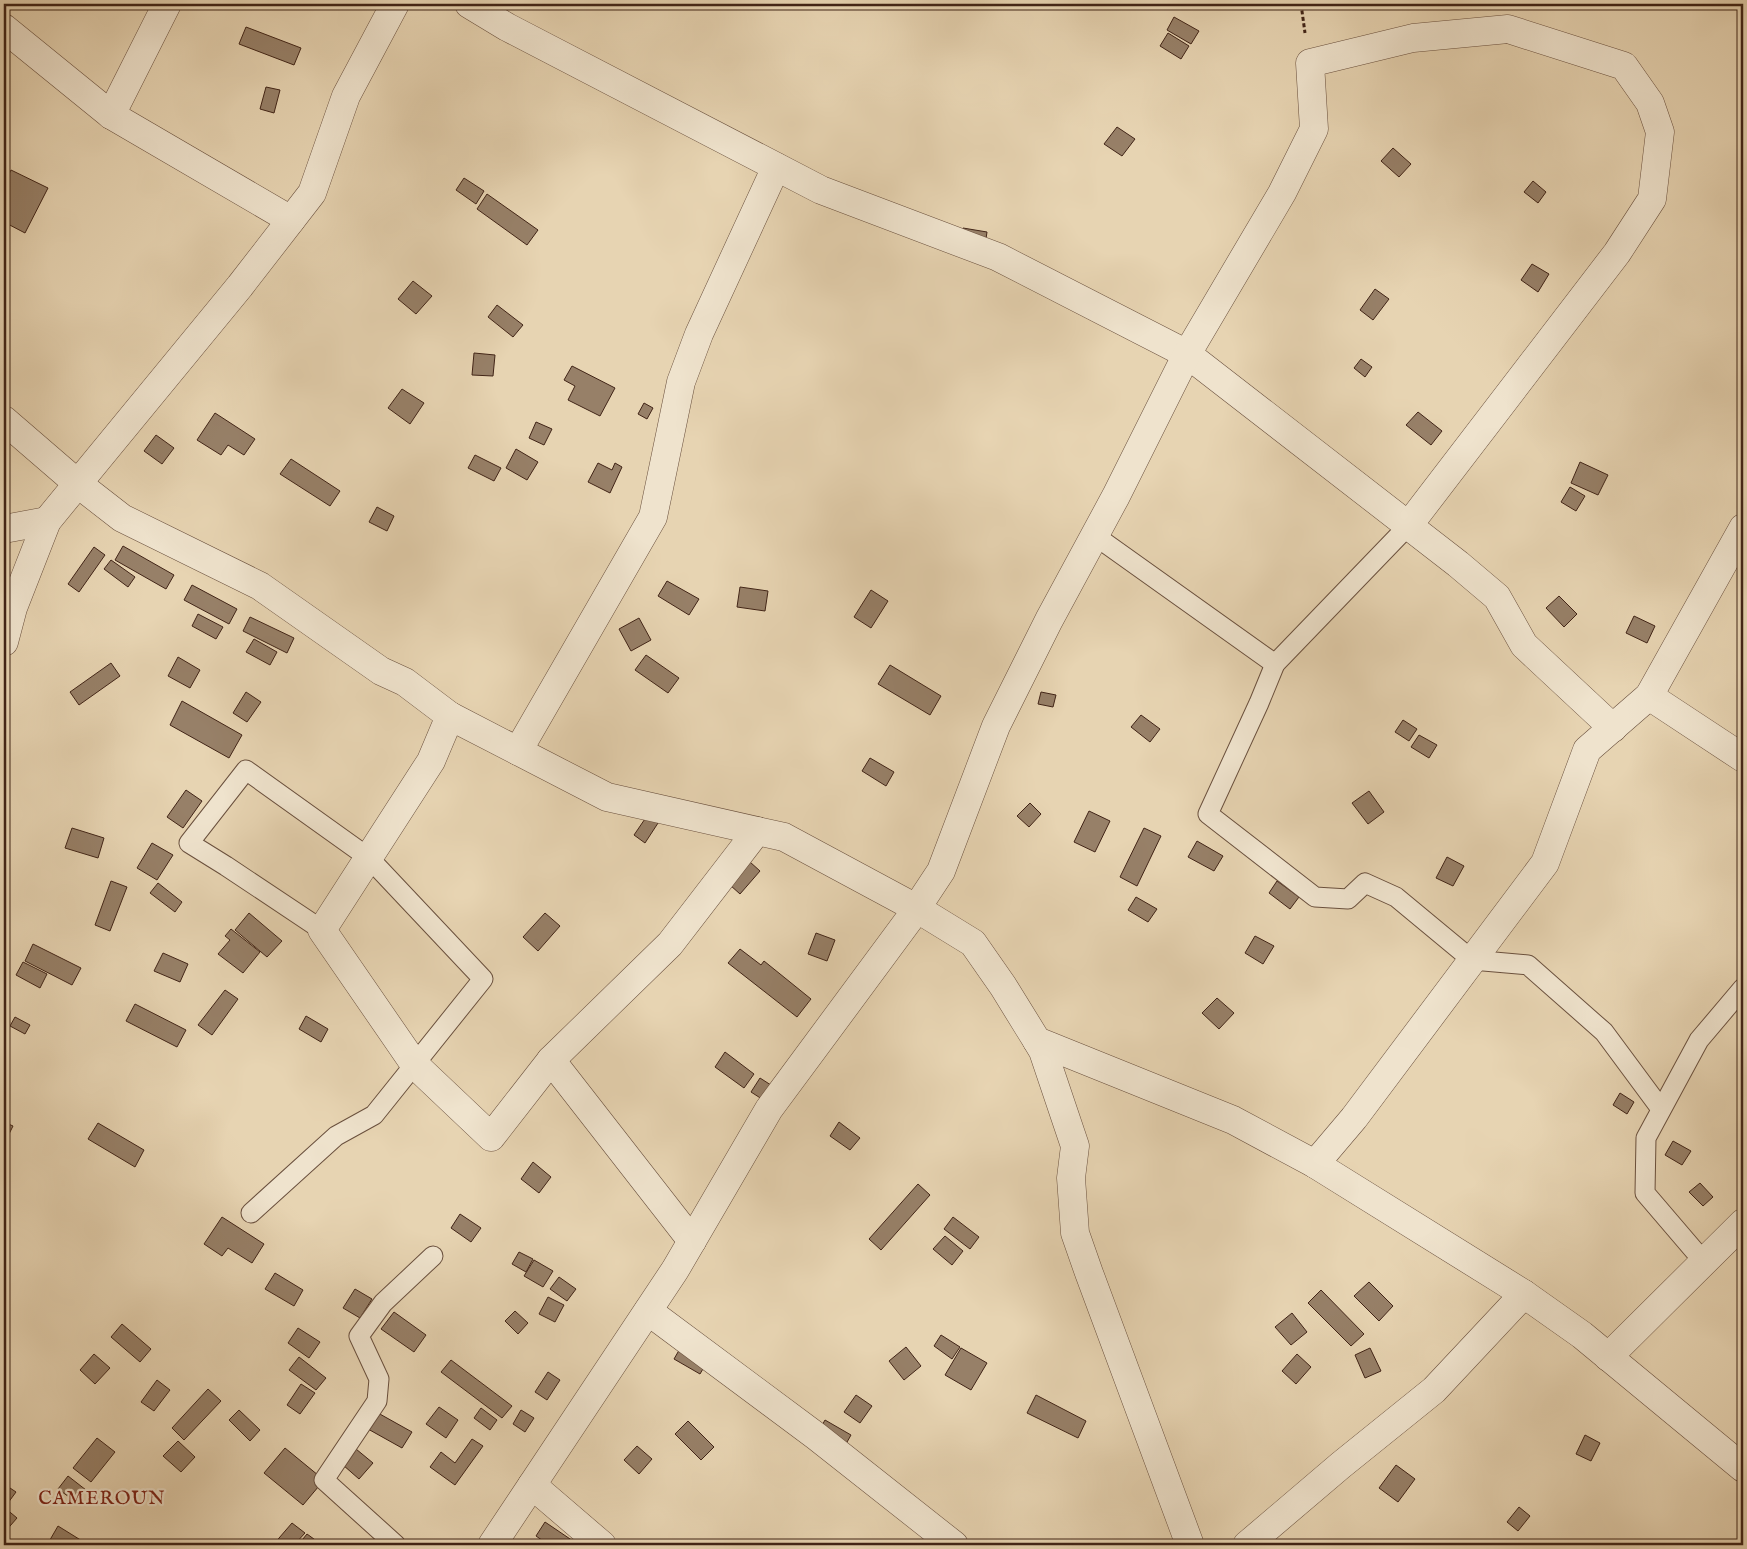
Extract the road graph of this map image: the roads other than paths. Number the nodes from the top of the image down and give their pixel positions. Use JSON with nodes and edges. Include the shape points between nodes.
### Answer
{"nodes":[{"id":1,"x":167,"y":4,"type":"edge"},
{"id":2,"x":395,"y":4,"type":"edge"},
{"id":3,"x":469,"y":4,"type":"edge"},
{"id":4,"x":4,"y":28,"type":"edge"},
{"id":5,"x":110,"y":115,"type":"junction"},
{"id":6,"x":776,"y":167,"type":"junction"},
{"id":7,"x":291,"y":220,"type":"junction"},
{"id":8,"x":1187,"y":354,"type":"junction"},
{"id":9,"x":4,"y":420,"type":"edge"},
{"id":10,"x":77,"y":482,"type":"junction"},
{"id":11,"x":46,"y":521,"type":"junction"},
{"id":12,"x":1408,"y":526,"type":"junction"},
{"id":13,"x":1743,"y":528,"type":"edge"},
{"id":14,"x":4,"y":529,"type":"edge"},
{"id":15,"x":1094,"y":535,"type":"junction"},
{"id":16,"x":4,"y":642,"type":"edge"},
{"id":17,"x":1275,"y":664,"type":"junction"},
{"id":18,"x":1649,"y":696,"type":"junction"},
{"id":19,"x":450,"y":716,"type":"junction"},
{"id":20,"x":1613,"y":728,"type":"junction"},
{"id":21,"x":518,"y":751,"type":"junction"},
{"id":22,"x":1743,"y":758,"type":"edge"},
{"id":23,"x":757,"y":831,"type":"junction"},
{"id":24,"x":369,"y":858,"type":"junction"},
{"id":25,"x":916,"y":908,"type":"junction"},
{"id":26,"x":322,"y":930,"type":"junction"},
{"id":27,"x":1472,"y":960,"type":"junction"},
{"id":28,"x":1743,"y":988,"type":"edge"},
{"id":29,"x":1037,"y":1041,"type":"junction"},
{"id":30,"x":551,"y":1060,"type":"junction"},
{"id":31,"x":415,"y":1065,"type":"junction"},
{"id":32,"x":1661,"y":1109,"type":"junction"},
{"id":33,"x":1315,"y":1164,"type":"junction"},
{"id":34,"x":251,"y":1213,"type":"dead end"},
{"id":35,"x":1743,"y":1223,"type":"edge"},
{"id":36,"x":692,"y":1241,"type":"junction"},
{"id":37,"x":433,"y":1256,"type":"dead end"},
{"id":38,"x":1704,"y":1262,"type":"junction"},
{"id":39,"x":1524,"y":1294,"type":"junction"},
{"id":40,"x":648,"y":1311,"type":"junction"},
{"id":41,"x":1608,"y":1357,"type":"junction"},
{"id":42,"x":1743,"y":1468,"type":"edge"},
{"id":43,"x":532,"y":1485,"type":"junction"},
{"id":44,"x":396,"y":1545,"type":"edge"},
{"id":45,"x":492,"y":1545,"type":"edge"},
{"id":46,"x":602,"y":1545,"type":"edge"},
{"id":47,"x":954,"y":1545,"type":"edge"},
{"id":48,"x":1190,"y":1545,"type":"edge"},
{"id":49,"x":1247,"y":1545,"type":"edge"}],
"edges":[{"from":1,"to":5,"type":"street"},
{"from":2,"to":7,"type":"street","via":[[346,96],[312,193]]},
{"from":3,"to":6,"type":"street"},
{"from":4,"to":5,"type":"street"},
{"from":5,"to":7,"type":"street"},
{"from":6,"to":8,"type":"street","via":[[821,190],[998,257]]},
{"from":6,"to":21,"type":"street","via":[[699,334],[681,382],[653,517]]},
{"from":7,"to":10,"type":"street"},
{"from":8,"to":12,"type":"street"},
{"from":8,"to":12,"type":"street","via":[[1282,193],[1314,129],[1310,63],[1413,38],[1508,29],[1624,66],[1650,103],[1660,132],[1652,199],[1617,253]]},
{"from":8,"to":15,"type":"street"},
{"from":9,"to":10,"type":"street"},
{"from":10,"to":11,"type":"street"},
{"from":10,"to":19,"type":"street","via":[[122,518],[260,586],[381,671],[405,682]]},
{"from":11,"to":14,"type":"street"},
{"from":11,"to":16,"type":"street","via":[[13,608]]},
{"from":12,"to":17,"type":"lane"},
{"from":12,"to":20,"type":"street","via":[[1497,597],[1524,646]]},
{"from":13,"to":18,"type":"street"},
{"from":15,"to":17,"type":"lane"},
{"from":15,"to":25,"type":"street","via":[[996,726],[941,871]]},
{"from":17,"to":27,"type":"lane","via":[[1208,814],[1315,897],[1348,899],[1365,883],[1396,897]]},
{"from":18,"to":20,"type":"street"},
{"from":18,"to":22,"type":"street"},
{"from":19,"to":21,"type":"street"},
{"from":19,"to":24,"type":"street","via":[[431,761]]},
{"from":20,"to":27,"type":"street","via":[[1587,750],[1545,863]]},
{"from":21,"to":23,"type":"street","via":[[607,798]]},
{"from":23,"to":25,"type":"street","via":[[784,837]]},
{"from":23,"to":30,"type":"street","via":[[670,944]]},
{"from":24,"to":26,"type":"street"},
{"from":24,"to":26,"type":"lane","via":[[246,770],[189,843]]},
{"from":24,"to":31,"type":"lane","via":[[482,979]]},
{"from":25,"to":29,"type":"street","via":[[973,943]]},
{"from":25,"to":36,"type":"street","via":[[769,1109]]},
{"from":26,"to":31,"type":"street"},
{"from":27,"to":32,"type":"lane","via":[[1528,966],[1604,1032]]},
{"from":27,"to":33,"type":"street","via":[[1354,1118]]},
{"from":28,"to":32,"type":"lane","via":[[1699,1040]]},
{"from":29,"to":33,"type":"street","via":[[1233,1120]]},
{"from":29,"to":48,"type":"street","via":[[1044,1051],[1075,1146],[1071,1178],[1075,1233]]},
{"from":30,"to":31,"type":"street","via":[[491,1137]]},
{"from":30,"to":36,"type":"street"},
{"from":31,"to":34,"type":"lane","via":[[374,1115],[336,1136]]},
{"from":32,"to":38,"type":"lane","via":[[1646,1138],[1645,1193]]},
{"from":33,"to":39,"type":"street"},
{"from":35,"to":38,"type":"street"},
{"from":36,"to":40,"type":"street"},
{"from":37,"to":44,"type":"lane","via":[[383,1303],[359,1336],[379,1379],[377,1401],[324,1480]]},
{"from":38,"to":41,"type":"street"},
{"from":39,"to":41,"type":"street"},
{"from":39,"to":49,"type":"street","via":[[1434,1390]]},
{"from":40,"to":43,"type":"street"},
{"from":40,"to":47,"type":"street","via":[[816,1436]]},
{"from":41,"to":42,"type":"street"},
{"from":43,"to":45,"type":"street"},
{"from":43,"to":46,"type":"street"}]}
